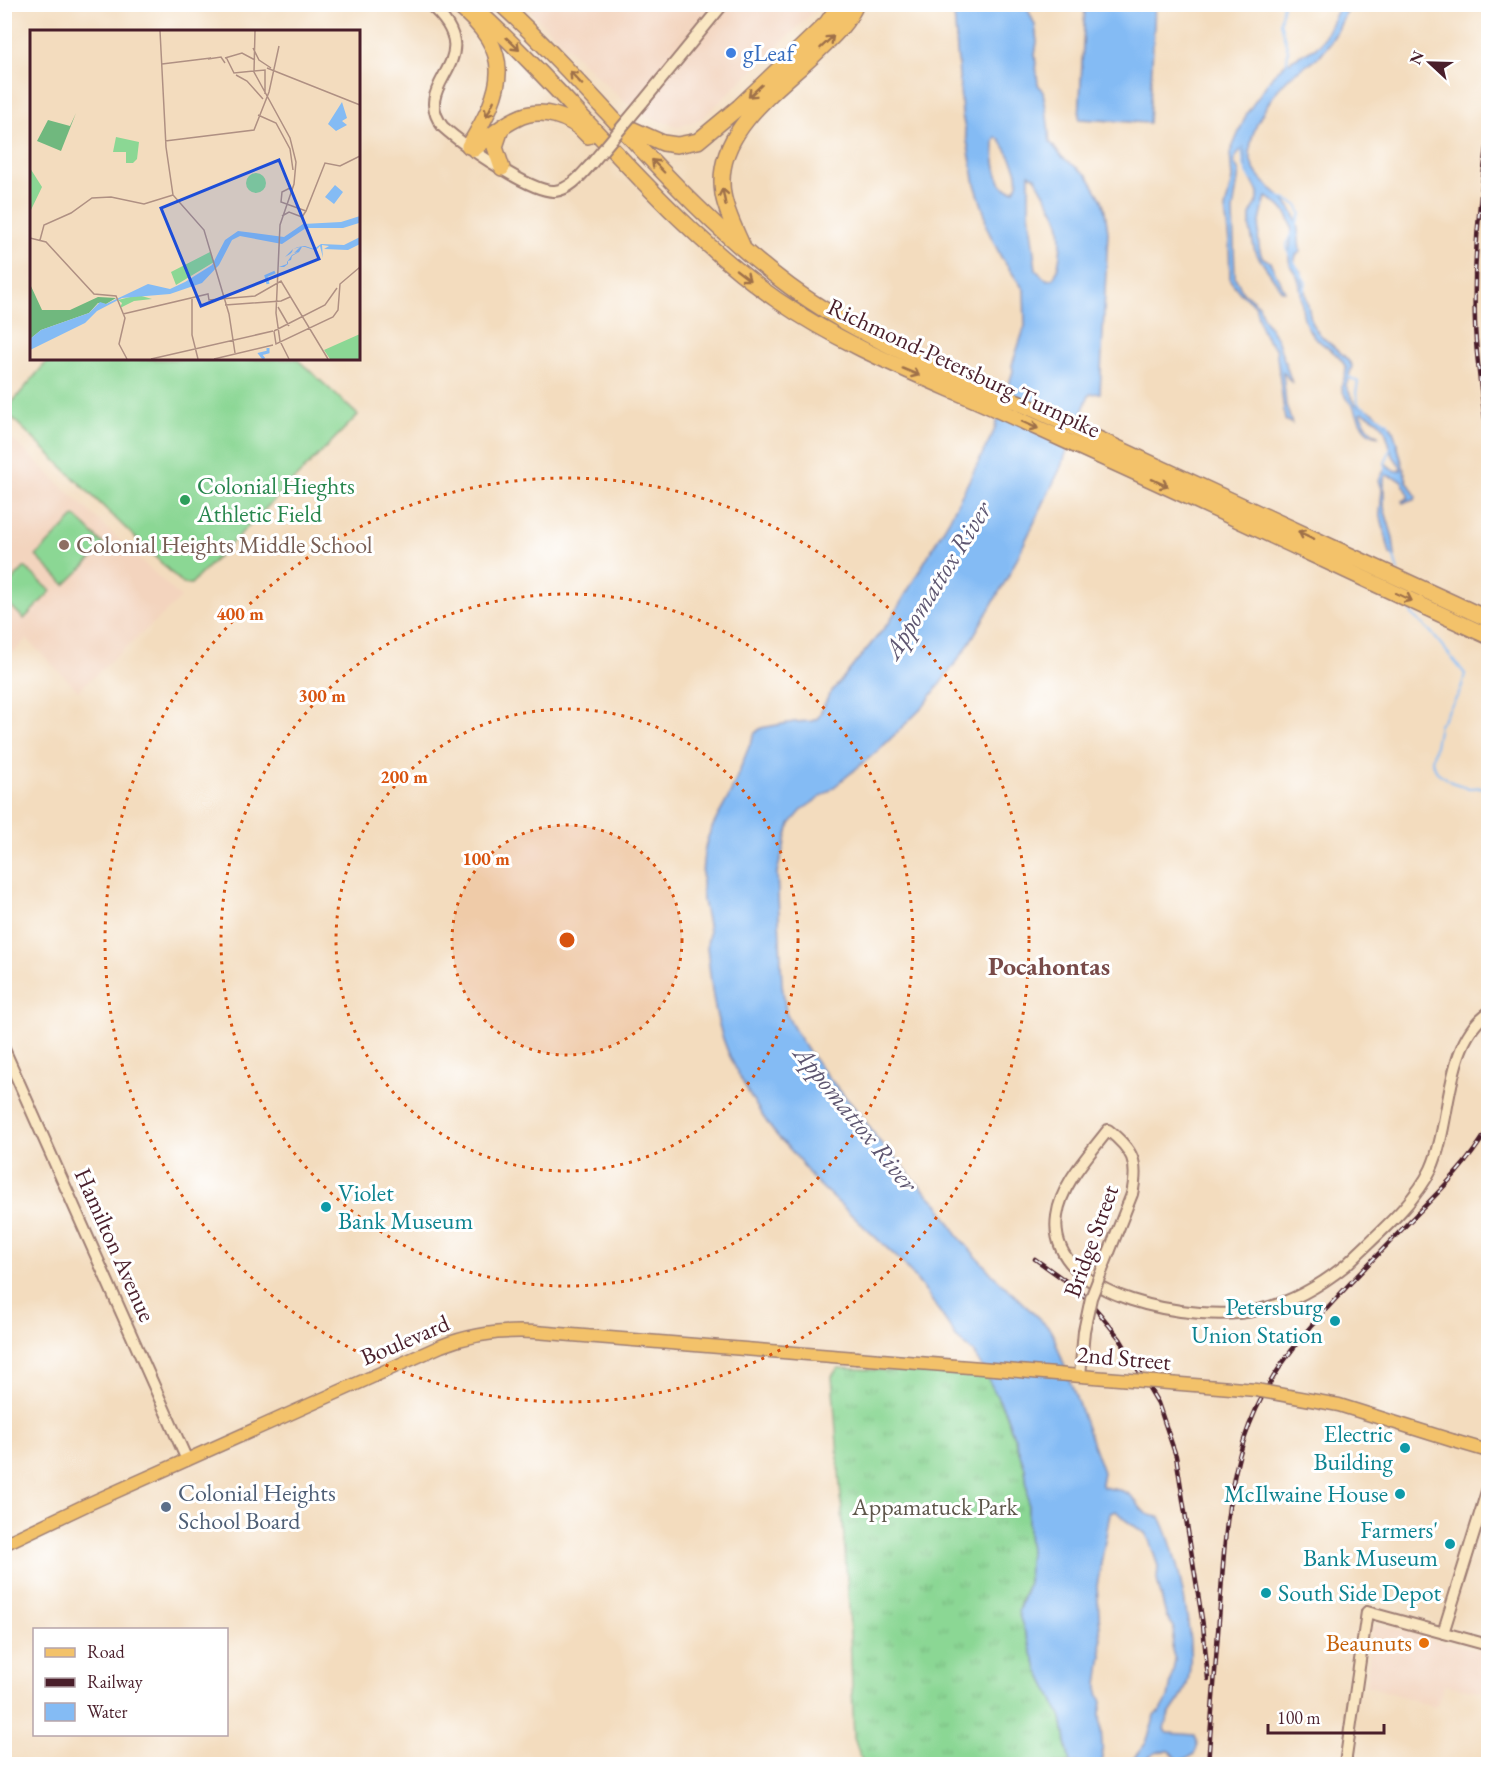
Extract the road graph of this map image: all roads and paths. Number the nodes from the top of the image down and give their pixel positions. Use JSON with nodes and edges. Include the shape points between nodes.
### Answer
{"nodes":[{"id":1,"x":429,"y":4,"type":"edge"},
{"id":2,"x":456,"y":4,"type":"edge"},
{"id":3,"x":470,"y":4,"type":"edge"},
{"id":4,"x":501,"y":4,"type":"edge"},
{"id":5,"x":723,"y":4,"type":"edge"},
{"id":6,"x":840,"y":4,"type":"edge"},
{"id":7,"x":856,"y":4,"type":"edge"},
{"id":8,"x":616,"y":121,"type":"junction"},
{"id":9,"x":501,"y":129,"type":"junction"},
{"id":10,"x":471,"y":148,"type":"junction"},
{"id":11,"x":625,"y":162,"type":"junction"},
{"id":12,"x":502,"y":168,"type":"junction"},
{"id":13,"x":745,"y":251,"type":"junction"},
{"id":14,"x":1355,"y":566,"type":"junction"},
{"id":15,"x":1488,"y":619,"type":"edge"},
{"id":16,"x":1488,"y":636,"type":"edge"},
{"id":17,"x":1488,"y":1013,"type":"edge"},
{"id":18,"x":4,"y":1048,"type":"edge"},
{"id":19,"x":856,"y":1358,"type":"joint"},
{"id":20,"x":1080,"y":1376,"type":"junction"},
{"id":21,"x":1488,"y":1451,"type":"edge"},
{"id":22,"x":187,"y":1460,"type":"junction"},
{"id":23,"x":1488,"y":1488,"type":"edge"},
{"id":24,"x":4,"y":1544,"type":"edge"},
{"id":25,"x":1443,"y":1633,"type":"junction"},
{"id":26,"x":1488,"y":1646,"type":"edge"},
{"id":27,"x":1345,"y":1764,"type":"edge"}],
"edges":[{"from":1,"to":10,"type":"street","via":[[446,21],[455,44],[435,95],[435,113],[443,127]]},
{"from":2,"to":10,"type":"highway","one_way":true,"via":[[487,35],[498,72],[493,103]]},
{"from":3,"to":11,"type":"highway","name":"Richmond-Petersburg Turnpike","one_way":true,"via":[[540,71]]},
{"from":8,"to":4,"type":"highway","name":"Richmond-Petersburg Turnpike","one_way":true},
{"from":5,"to":12,"type":"street","bridge":true,"via":[[574,183],[555,191],[533,186]]},
{"from":6,"to":8,"type":"highway","one_way":true,"via":[[827,23],[698,141],[663,143]]},
{"from":13,"to":7,"type":"highway","one_way":true,"via":[[725,206],[722,186],[723,165],[732,139],[751,114],[838,31]]},
{"from":13,"to":8,"type":"highway","name":"Richmond-Petersburg Turnpike","one_way":true},
{"from":9,"to":10,"type":"highway"},
{"from":9,"to":11,"type":"highway","via":[[522,116],[552,114],[581,127]]},
{"from":9,"to":12,"type":"highway","via":[[495,147]]},
{"from":10,"to":12,"type":"street"},
{"from":11,"to":14,"type":"highway","name":"Richmond-Petersburg Turnpike","one_way":true,"via":[[699,237],[778,300],[825,330],[1107,459]]},
{"from":14,"to":13,"type":"highway","name":"Richmond-Petersburg Turnpike","one_way":true,"via":[[1123,451],[882,342],[790,287]]},
{"from":14,"to":15,"type":"highway","name":"Richmond-Petersburg Turnpike"},
{"from":14,"to":16,"type":"highway","name":"Richmond-Petersburg Turnpike","one_way":true},
{"from":17,"to":20,"type":"street","name":"Bridge Street","bridge":true,"via":[[1474,1026],[1462,1047],[1437,1155],[1418,1190],[1346,1265],[1321,1284],[1257,1311],[1212,1315],[1155,1308],[1125,1298],[1085,1276],[1065,1256],[1057,1237],[1059,1205],[1108,1130],[1131,1154],[1135,1180],[1132,1194],[1091,1298]]},
{"from":18,"to":22,"type":"street","name":"Hamilton Avenue"},
{"from":19,"to":20,"type":"main road","name":"2nd Street","bridge":true},
{"from":19,"to":22,"type":"main road","name":"Boulevard","via":[[497,1331],[441,1346]]},
{"from":20,"to":21,"type":"main road","name":"2nd Street","bridge":true,"via":[[1302,1397]]},
{"from":22,"to":24,"type":"main road","name":"Boulevard"},
{"from":23,"to":25,"type":"street"},
{"from":25,"to":26,"type":"street"},
{"from":25,"to":27,"type":"street","via":[[1367,1612]]}]}
